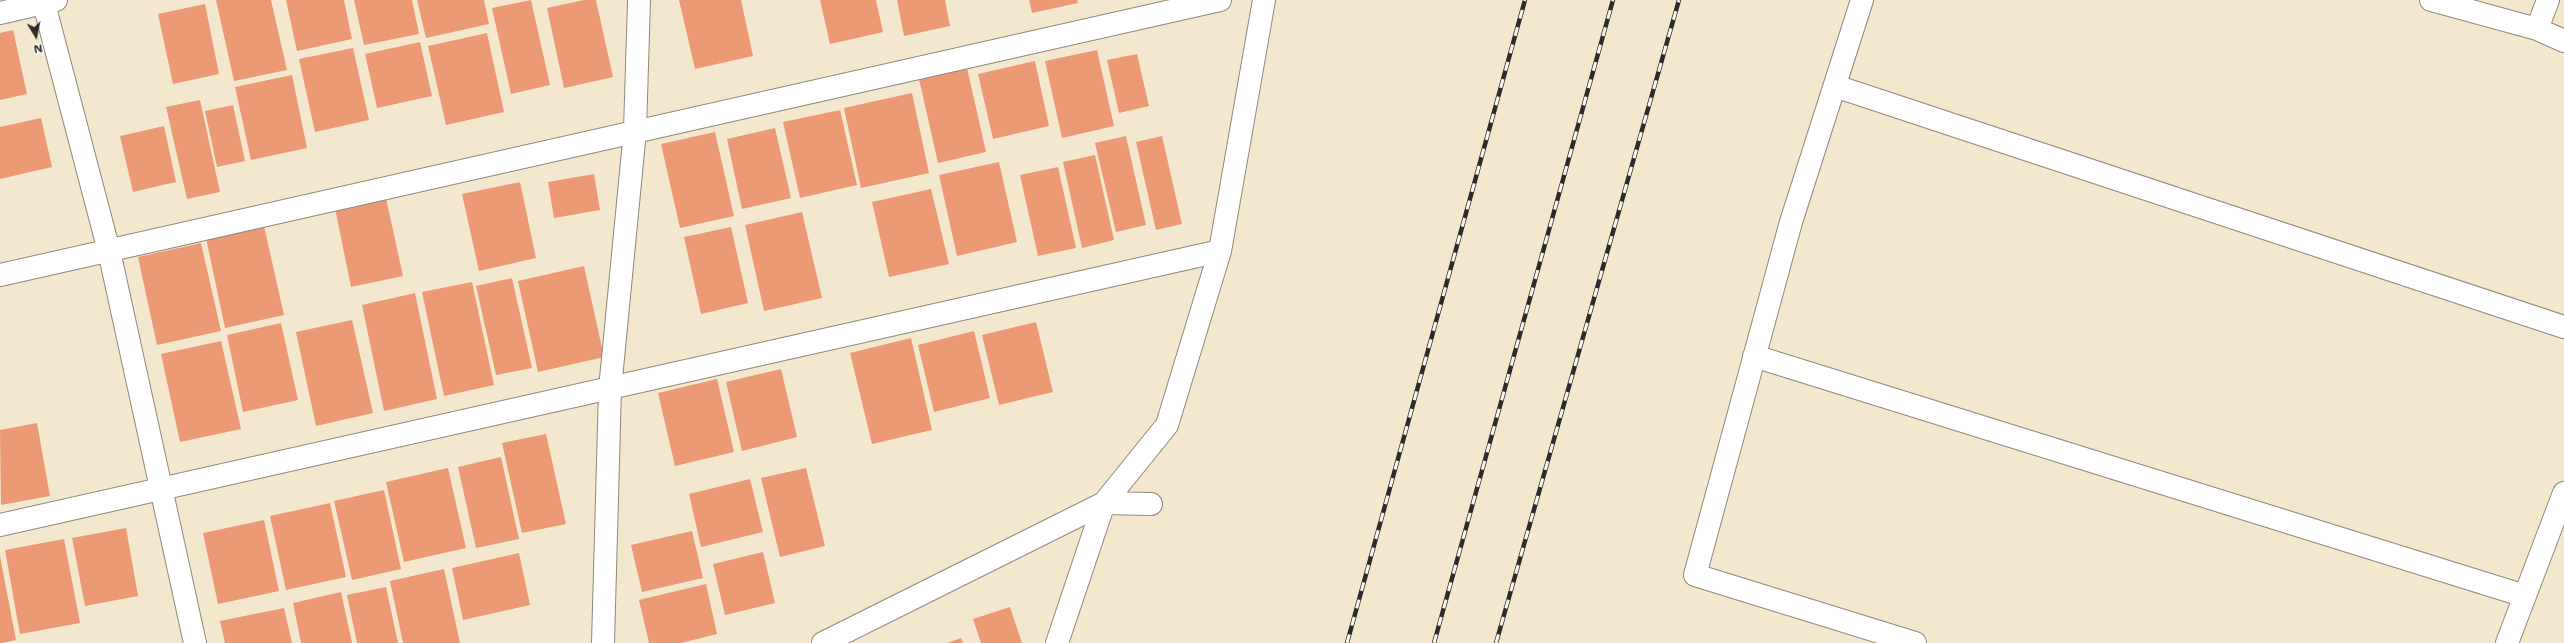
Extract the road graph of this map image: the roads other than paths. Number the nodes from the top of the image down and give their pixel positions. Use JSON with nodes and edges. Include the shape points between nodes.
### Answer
{"nodes":[{"id":1,"x":640,"y":0,"type":"edge"},
{"id":2,"x":1220,"y":0,"type":"edge"},
{"id":3,"x":1264,"y":0,"type":"edge"},
{"id":4,"x":1862,"y":0,"type":"edge"},
{"id":5,"x":2431,"y":0,"type":"edge"},
{"id":6,"x":2548,"y":0,"type":"edge"},
{"id":7,"x":48,"y":1,"type":"edge"},
{"id":8,"x":0,"y":12,"type":"edge"},
{"id":9,"x":2537,"y":29,"type":"junction"},
{"id":10,"x":2564,"y":41,"type":"edge"},
{"id":11,"x":1835,"y":86,"type":"junction"},
{"id":12,"x":635,"y":131,"type":"junction"},
{"id":13,"x":109,"y":251,"type":"junction"},
{"id":14,"x":1220,"y":251,"type":"junction"},
{"id":15,"x":0,"y":275,"type":"edge"},
{"id":16,"x":2564,"y":327,"type":"edge"},
{"id":17,"x":1754,"y":356,"type":"junction"},
{"id":18,"x":610,"y":389,"type":"junction"},
{"id":19,"x":159,"y":488,"type":"junction"},
{"id":20,"x":2564,"y":493,"type":"edge"},
{"id":21,"x":1104,"y":503,"type":"junction"},
{"id":22,"x":1151,"y":504,"type":"dead end"},
{"id":23,"x":0,"y":525,"type":"edge"},
{"id":24,"x":2525,"y":596,"type":"junction"},
{"id":25,"x":195,"y":643,"type":"edge"},
{"id":26,"x":603,"y":643,"type":"edge"},
{"id":27,"x":823,"y":643,"type":"edge"},
{"id":28,"x":1057,"y":643,"type":"edge"},
{"id":29,"x":1915,"y":643,"type":"edge"},
{"id":30,"x":2507,"y":643,"type":"edge"}],
"edges":[{"from":1,"to":12,"type":"street"},
{"from":2,"to":12,"type":"street"},
{"from":3,"to":14,"type":"street"},
{"from":4,"to":11,"type":"street"},
{"from":5,"to":9,"type":"street"},
{"from":6,"to":9,"type":"street"},
{"from":7,"to":8,"type":"street"},
{"from":7,"to":13,"type":"street"},
{"from":9,"to":10,"type":"street"},
{"from":11,"to":16,"type":"street"},
{"from":11,"to":17,"type":"street","via":[[1791,222]]},
{"from":12,"to":13,"type":"street"},
{"from":12,"to":18,"type":"street"},
{"from":13,"to":15,"type":"street"},
{"from":13,"to":19,"type":"street"},
{"from":14,"to":18,"type":"street"},
{"from":14,"to":21,"type":"street","via":[[1167,425]]},
{"from":17,"to":24,"type":"street"},
{"from":17,"to":29,"type":"street","via":[[1695,575]]},
{"from":18,"to":19,"type":"street"},
{"from":18,"to":26,"type":"street"},
{"from":19,"to":23,"type":"street"},
{"from":19,"to":25,"type":"street"},
{"from":20,"to":24,"type":"street"},
{"from":21,"to":22,"type":"street"},
{"from":21,"to":27,"type":"street"},
{"from":21,"to":28,"type":"street"},
{"from":24,"to":30,"type":"street"}]}
